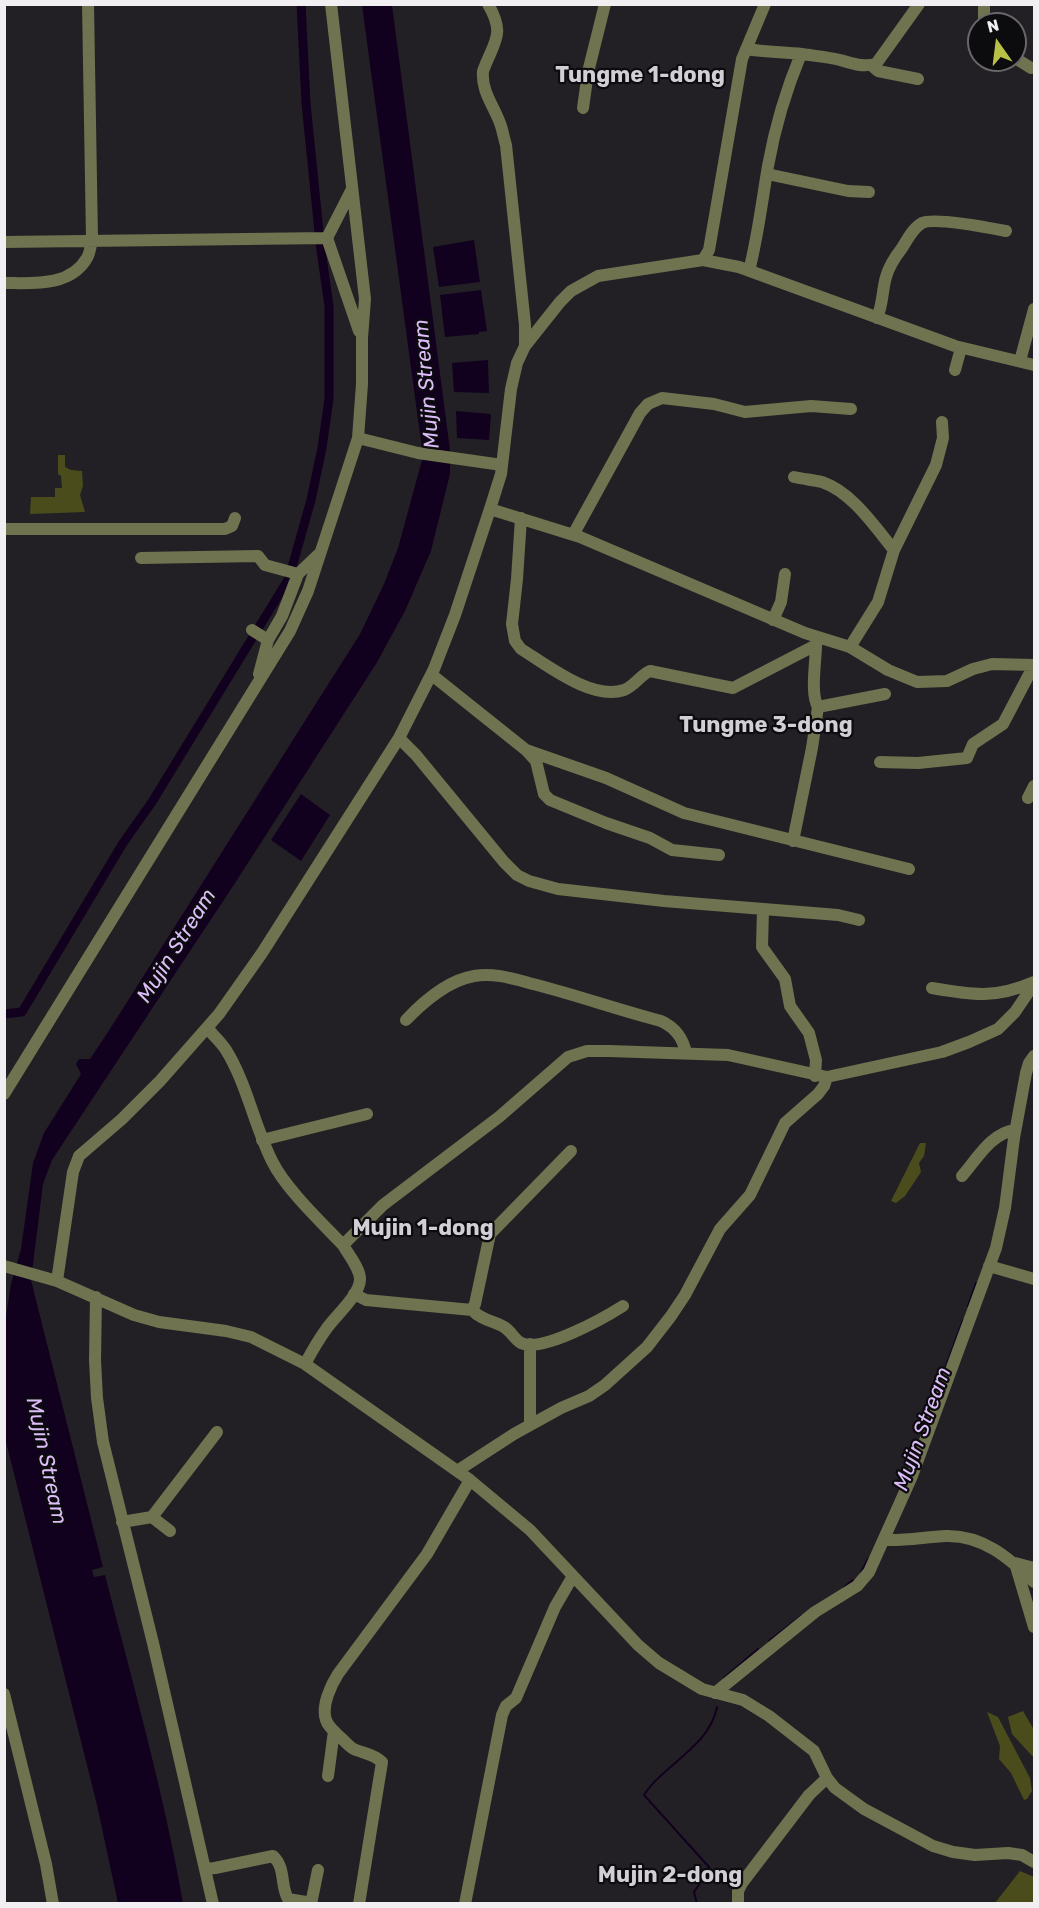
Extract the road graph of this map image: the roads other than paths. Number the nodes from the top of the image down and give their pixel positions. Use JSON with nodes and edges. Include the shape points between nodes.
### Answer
{"nodes":[{"id":1,"x":88,"y":4,"type":"edge"},
{"id":2,"x":331,"y":4,"type":"edge"},
{"id":3,"x":488,"y":4,"type":"edge"},
{"id":4,"x":605,"y":4,"type":"edge"},
{"id":5,"x":765,"y":4,"type":"edge"},
{"id":6,"x":920,"y":4,"type":"edge"},
{"id":7,"x":746,"y":49,"type":"junction"},
{"id":8,"x":801,"y":54,"type":"junction"},
{"id":9,"x":871,"y":65,"type":"junction"},
{"id":10,"x":1027,"y":66,"type":"edge"},
{"id":11,"x":1031,"y":68,"type":"dead end"},
{"id":12,"x":918,"y":79,"type":"dead end"},
{"id":13,"x":583,"y":108,"type":"dead end"},
{"id":14,"x":767,"y":174,"type":"junction"},
{"id":15,"x":352,"y":188,"type":"junction"},
{"id":16,"x":869,"y":192,"type":"dead end"},
{"id":17,"x":1006,"y":231,"type":"dead end"},
{"id":18,"x":327,"y":237,"type":"junction"},
{"id":19,"x":92,"y":239,"type":"junction"},
{"id":20,"x":4,"y":242,"type":"edge"},
{"id":21,"x":704,"y":260,"type":"junction"},
{"id":22,"x":749,"y":271,"type":"junction"},
{"id":23,"x":4,"y":284,"type":"edge"},
{"id":24,"x":1035,"y":309,"type":"edge"},
{"id":25,"x":877,"y":318,"type":"junction"},
{"id":26,"x":362,"y":338,"type":"junction"},
{"id":27,"x":525,"y":346,"type":"junction"},
{"id":28,"x":961,"y":348,"type":"junction"},
{"id":29,"x":1020,"y":361,"type":"junction"},
{"id":30,"x":1035,"y":365,"type":"edge"},
{"id":31,"x":955,"y":370,"type":"dead end"},
{"id":32,"x":851,"y":409,"type":"dead end"},
{"id":33,"x":942,"y":422,"type":"dead end"},
{"id":34,"x":358,"y":438,"type":"junction"},
{"id":35,"x":502,"y":465,"type":"junction"},
{"id":36,"x":794,"y":477,"type":"dead end"},
{"id":37,"x":490,"y":509,"type":"junction"},
{"id":38,"x":235,"y":518,"type":"dead end"},
{"id":39,"x":521,"y":518,"type":"junction"},
{"id":40,"x":4,"y":529,"type":"edge"},
{"id":41,"x":573,"y":535,"type":"junction"},
{"id":42,"x":323,"y":550,"type":"junction"},
{"id":43,"x":894,"y":550,"type":"junction"},
{"id":44,"x":141,"y":558,"type":"dead end"},
{"id":45,"x":293,"y":572,"type":"junction"},
{"id":46,"x":785,"y":574,"type":"dead end"},
{"id":47,"x":773,"y":620,"type":"junction"},
{"id":48,"x":817,"y":641,"type":"junction"},
{"id":49,"x":850,"y":646,"type":"junction"},
{"id":50,"x":1034,"y":665,"type":"edge"},
{"id":51,"x":432,"y":675,"type":"junction"},
{"id":52,"x":255,"y":688,"type":"junction"},
{"id":53,"x":885,"y":694,"type":"dead end"},
{"id":54,"x":818,"y":707,"type":"junction"},
{"id":55,"x":399,"y":738,"type":"junction"},
{"id":56,"x":526,"y":750,"type":"junction"},
{"id":57,"x":880,"y":762,"type":"dead end"},
{"id":58,"x":1035,"y":786,"type":"edge"},
{"id":59,"x":1028,"y":798,"type":"dead end"},
{"id":60,"x":793,"y":841,"type":"junction"},
{"id":61,"x":719,"y":855,"type":"dead end"},
{"id":62,"x":909,"y":868,"type":"dead end"},
{"id":63,"x":763,"y":910,"type":"junction"},
{"id":64,"x":860,"y":920,"type":"dead end"},
{"id":65,"x":1035,"y":983,"type":"edge"},
{"id":66,"x":932,"y":988,"type":"dead end"},
{"id":67,"x":406,"y":1020,"type":"dead end"},
{"id":68,"x":208,"y":1029,"type":"junction"},
{"id":69,"x":686,"y":1053,"type":"junction"},
{"id":70,"x":1035,"y":1056,"type":"edge"},
{"id":71,"x":821,"y":1076,"type":"junction"},
{"id":72,"x":4,"y":1094,"type":"edge"},
{"id":73,"x":368,"y":1114,"type":"dead end"},
{"id":74,"x":1015,"y":1130,"type":"junction"},
{"id":75,"x":262,"y":1140,"type":"junction"},
{"id":76,"x":571,"y":1151,"type":"dead end"},
{"id":77,"x":962,"y":1176,"type":"dead end"},
{"id":78,"x":343,"y":1245,"type":"junction"},
{"id":79,"x":989,"y":1266,"type":"junction"},
{"id":80,"x":10,"y":1267,"type":"edge"},
{"id":81,"x":1035,"y":1279,"type":"edge"},
{"id":82,"x":57,"y":1281,"type":"junction"},
{"id":83,"x":354,"y":1294,"type":"junction"},
{"id":84,"x":96,"y":1297,"type":"junction"},
{"id":85,"x":623,"y":1306,"type":"dead end"},
{"id":86,"x":472,"y":1310,"type":"junction"},
{"id":87,"x":530,"y":1344,"type":"junction"},
{"id":88,"x":305,"y":1364,"type":"junction"},
{"id":89,"x":530,"y":1425,"type":"junction"},
{"id":90,"x":217,"y":1432,"type":"dead end"},
{"id":91,"x":458,"y":1471,"type":"junction"},
{"id":92,"x":470,"y":1480,"type":"junction"},
{"id":93,"x":152,"y":1517,"type":"junction"},
{"id":94,"x":122,"y":1522,"type":"junction"},
{"id":95,"x":170,"y":1532,"type":"dead end"},
{"id":96,"x":885,"y":1540,"type":"junction"},
{"id":97,"x":1015,"y":1563,"type":"junction"},
{"id":98,"x":1035,"y":1568,"type":"edge"},
{"id":99,"x":573,"y":1576,"type":"junction"},
{"id":100,"x":1035,"y":1582,"type":"edge"},
{"id":101,"x":1035,"y":1627,"type":"edge"},
{"id":102,"x":715,"y":1693,"type":"junction"},
{"id":103,"x":4,"y":1694,"type":"edge"},
{"id":104,"x":334,"y":1731,"type":"junction"},
{"id":105,"x":328,"y":1776,"type":"dead end"},
{"id":106,"x":827,"y":1778,"type":"junction"},
{"id":107,"x":1035,"y":1862,"type":"edge"},
{"id":108,"x":206,"y":1869,"type":"junction"},
{"id":109,"x":318,"y":1870,"type":"dead end"},
{"id":110,"x":312,"y":1903,"type":"edge"},
{"id":111,"x":53,"y":1904,"type":"edge"},
{"id":112,"x":213,"y":1904,"type":"edge"},
{"id":113,"x":359,"y":1904,"type":"edge"},
{"id":114,"x":465,"y":1904,"type":"edge"},
{"id":115,"x":738,"y":1904,"type":"edge"}],
"edges":[{"from":1,"to":19,"type":"street"},
{"from":2,"to":15,"type":"street"},
{"from":3,"to":27,"type":"street","via":[[498,30],[482,78],[506,145]]},
{"from":4,"to":13,"type":"street"},
{"from":5,"to":7,"type":"street"},
{"from":6,"to":9,"type":"street","via":[[876,64]]},
{"from":7,"to":8,"type":"street"},
{"from":7,"to":21,"type":"street"},
{"from":8,"to":9,"type":"street"},
{"from":8,"to":14,"type":"street","via":[[781,111]]},
{"from":9,"to":12,"type":"street","via":[[878,71]]},
{"from":10,"to":11,"type":"street"},
{"from":14,"to":16,"type":"street"},
{"from":14,"to":22,"type":"street"},
{"from":15,"to":18,"type":"street"},
{"from":15,"to":26,"type":"street","via":[[365,299]]},
{"from":17,"to":25,"type":"street","via":[[934,222],[916,228],[891,264]]},
{"from":18,"to":19,"type":"street"},
{"from":18,"to":26,"type":"street"},
{"from":19,"to":20,"type":"street"},
{"from":19,"to":23,"type":"street","via":[[87,257],[59,281]]},
{"from":21,"to":22,"type":"street"},
{"from":21,"to":27,"type":"street","via":[[598,276],[571,291]]},
{"from":22,"to":25,"type":"street"},
{"from":24,"to":29,"type":"street"},
{"from":25,"to":28,"type":"street"},
{"from":26,"to":34,"type":"street"},
{"from":27,"to":35,"type":"street","via":[[511,389]]},
{"from":28,"to":29,"type":"street"},
{"from":28,"to":31,"type":"street"},
{"from":29,"to":30,"type":"street"},
{"from":32,"to":41,"type":"street","via":[[812,406],[745,412],[679,399],[655,400],[640,413]]},
{"from":33,"to":43,"type":"street","via":[[943,438],[936,465]]},
{"from":34,"to":35,"type":"street","via":[[418,453]]},
{"from":34,"to":42,"type":"street"},
{"from":35,"to":37,"type":"street"},
{"from":36,"to":43,"type":"street","via":[[831,486],[854,502]]},
{"from":37,"to":39,"type":"street"},
{"from":37,"to":51,"type":"street"},
{"from":38,"to":40,"type":"street","via":[[232,526],[225,529]]},
{"from":39,"to":41,"type":"street"},
{"from":39,"to":48,"type":"street","via":[[512,624],[515,641],[521,649],[578,684],[614,692],[632,686],[650,671],[733,688]]},
{"from":41,"to":47,"type":"street"},
{"from":42,"to":45,"type":"street"},
{"from":42,"to":52,"type":"street","via":[[290,631]]},
{"from":43,"to":49,"type":"street","via":[[878,602]]},
{"from":44,"to":45,"type":"street","via":[[258,556],[265,565]]},
{"from":45,"to":52,"type":"street","via":[[282,616],[261,636]]},
{"from":46,"to":47,"type":"street","via":[[781,602]]},
{"from":47,"to":48,"type":"street"},
{"from":48,"to":49,"type":"street"},
{"from":48,"to":54,"type":"street","via":[[814,694]]},
{"from":49,"to":50,"type":"street","via":[[888,670],[917,682],[947,681],[992,664]]},
{"from":50,"to":57,"type":"street","via":[[1003,724],[974,744],[967,758]]},
{"from":51,"to":55,"type":"street"},
{"from":51,"to":56,"type":"street"},
{"from":52,"to":72,"type":"street"},
{"from":53,"to":54,"type":"street"},
{"from":54,"to":60,"type":"street"},
{"from":55,"to":63,"type":"street","via":[[504,862],[529,881],[558,889]]},
{"from":55,"to":68,"type":"street","via":[[262,953]]},
{"from":56,"to":60,"type":"street","via":[[606,778],[684,813]]},
{"from":56,"to":61,"type":"street","via":[[536,761],[544,794],[550,800],[672,850]]},
{"from":58,"to":59,"type":"street"},
{"from":60,"to":62,"type":"street"},
{"from":63,"to":64,"type":"street"},
{"from":63,"to":71,"type":"street","via":[[762,947],[785,979],[790,1006],[809,1033]]},
{"from":65,"to":66,"type":"street","via":[[988,995]]},
{"from":65,"to":71,"type":"street","via":[[998,1029],[969,1042],[942,1052]]},
{"from":67,"to":69,"type":"street","via":[[462,979],[492,975],[661,1021],[682,1036]]},
{"from":68,"to":75,"type":"street","via":[[231,1059]]},
{"from":68,"to":82,"type":"street","via":[[122,1119],[79,1156],[73,1172]]},
{"from":69,"to":71,"type":"street","via":[[728,1054]]},
{"from":69,"to":78,"type":"street","via":[[587,1051],[568,1057],[499,1116],[382,1205]]},
{"from":70,"to":74,"type":"street","via":[[1026,1073]]},
{"from":71,"to":89,"type":"street","via":[[825,1086],[784,1123],[750,1195],[720,1229],[685,1295],[646,1347],[589,1396]]},
{"from":73,"to":75,"type":"street"},
{"from":74,"to":77,"type":"street","via":[[994,1138]]},
{"from":74,"to":79,"type":"street","via":[[1005,1208]]},
{"from":75,"to":78,"type":"street","via":[[279,1174]]},
{"from":76,"to":86,"type":"street","via":[[490,1234]]},
{"from":78,"to":83,"type":"street","via":[[360,1279]]},
{"from":79,"to":81,"type":"street"},
{"from":79,"to":96,"type":"street"},
{"from":80,"to":82,"type":"street"},
{"from":82,"to":84,"type":"street"},
{"from":83,"to":86,"type":"street","via":[[366,1300]]},
{"from":83,"to":88,"type":"street","via":[[328,1325]]},
{"from":84,"to":88,"type":"street","via":[[159,1322],[251,1337]]},
{"from":84,"to":94,"type":"street","via":[[97,1398]]},
{"from":85,"to":87,"type":"street","via":[[579,1330]]},
{"from":86,"to":87,"type":"street","via":[[506,1328],[523,1344]]},
{"from":87,"to":89,"type":"street"},
{"from":88,"to":91,"type":"street"},
{"from":89,"to":91,"type":"street"},
{"from":90,"to":93,"type":"street"},
{"from":91,"to":92,"type":"street"},
{"from":92,"to":99,"type":"street","via":[[530,1530]]},
{"from":92,"to":104,"type":"street","via":[[427,1554],[333,1682],[325,1712],[326,1722]]},
{"from":93,"to":94,"type":"street"},
{"from":93,"to":95,"type":"street"},
{"from":94,"to":108,"type":"street"},
{"from":96,"to":97,"type":"street","via":[[958,1536],[989,1546]]},
{"from":96,"to":102,"type":"street","via":[[857,1586],[815,1612]]},
{"from":97,"to":98,"type":"street"},
{"from":97,"to":100,"type":"street"},
{"from":97,"to":101,"type":"street"},
{"from":99,"to":102,"type":"street","via":[[659,1663]]},
{"from":99,"to":114,"type":"street","via":[[555,1607],[516,1698],[502,1715]]},
{"from":102,"to":106,"type":"street","via":[[743,1700],[769,1716],[814,1751]]},
{"from":103,"to":111,"type":"street"},
{"from":104,"to":105,"type":"street"},
{"from":104,"to":113,"type":"street","via":[[354,1749],[375,1755],[382,1762]]},
{"from":106,"to":107,"type":"street","via":[[864,1809],[933,1846],[975,1855],[1022,1855]]},
{"from":106,"to":115,"type":"street","via":[[809,1795],[742,1883]]},
{"from":108,"to":110,"type":"street","via":[[273,1856],[282,1870],[288,1899]]},
{"from":108,"to":112,"type":"street"},
{"from":109,"to":110,"type":"street"}]}
